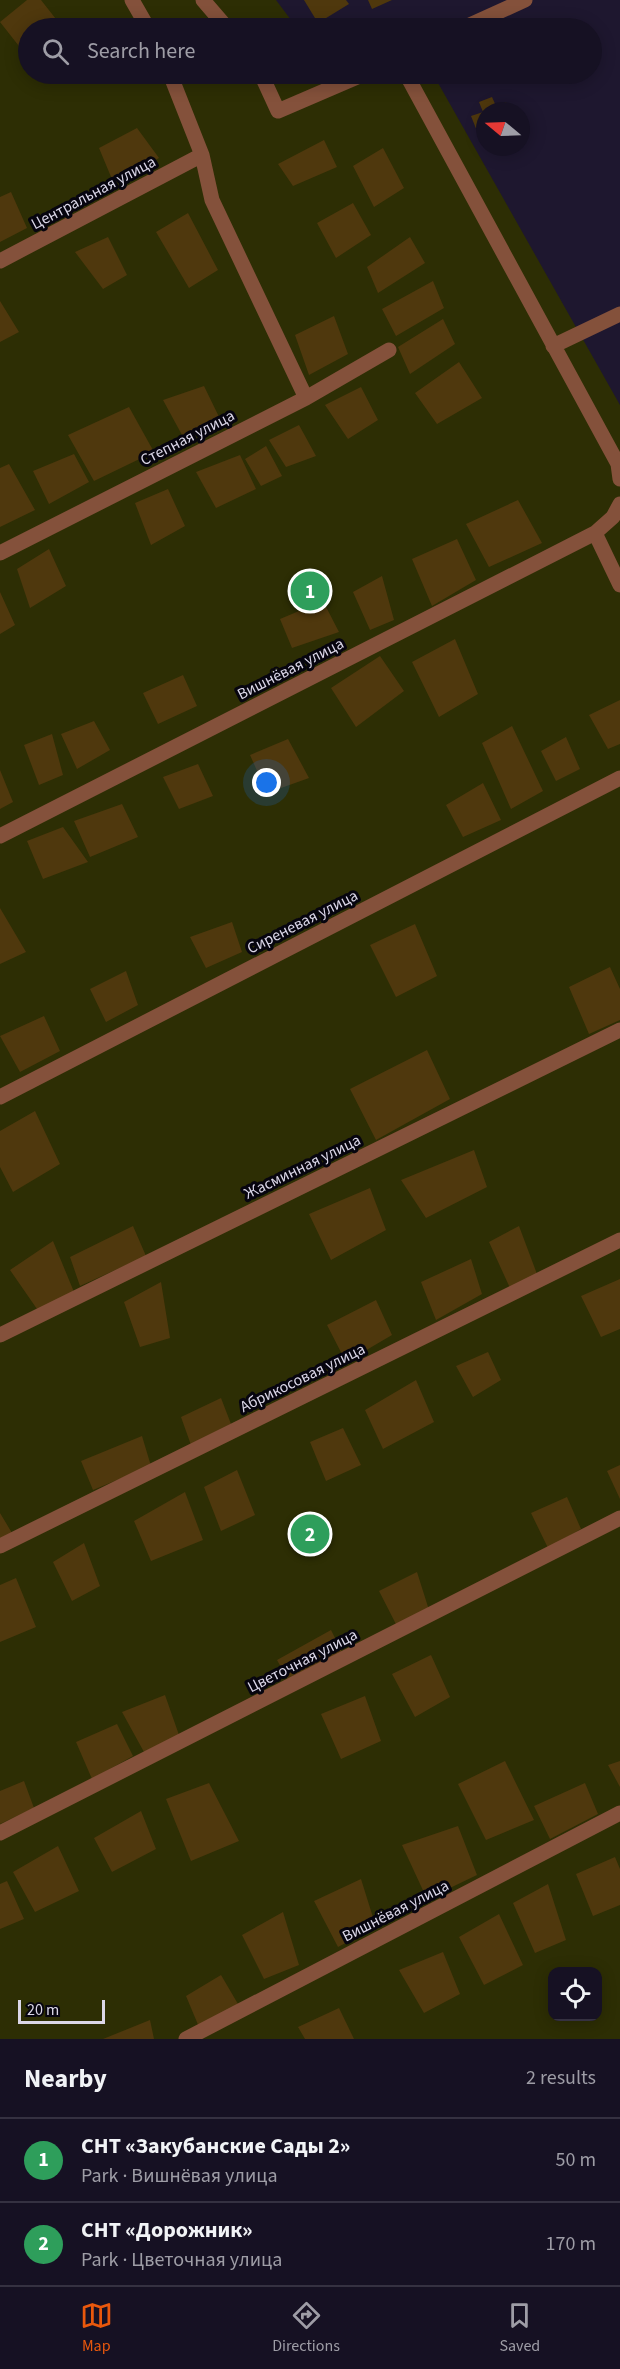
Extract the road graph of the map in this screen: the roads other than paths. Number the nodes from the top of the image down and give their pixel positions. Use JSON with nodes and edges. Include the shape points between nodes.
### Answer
{"nodes":[{"id":1,"x":132,"y":0,"type":"edge"},
{"id":2,"x":203,"y":0,"type":"edge"},
{"id":3,"x":525,"y":0,"type":"edge"},
{"id":4,"x":142,"y":18,"type":"edge"},
{"id":5,"x":218,"y":18,"type":"edge"},
{"id":6,"x":485,"y":18,"type":"edge"},
{"id":7,"x":175,"y":84,"type":"edge"},
{"id":8,"x":266,"y":84,"type":"edge"},
{"id":9,"x":341,"y":84,"type":"edge"},
{"id":10,"x":411,"y":84,"type":"edge"},
{"id":11,"x":202,"y":155,"type":"junction"},
{"id":12,"x":0,"y":261,"type":"edge"},
{"id":13,"x":620,"y":314,"type":"edge"},
{"id":14,"x":554,"y":346,"type":"junction"},
{"id":15,"x":389,"y":350,"type":"dead end"},
{"id":16,"x":306,"y":398,"type":"junction"},
{"id":17,"x":620,"y":479,"type":"edge"},
{"id":18,"x":620,"y":504,"type":"edge"},
{"id":19,"x":595,"y":532,"type":"junction"},
{"id":20,"x":0,"y":553,"type":"edge"},
{"id":21,"x":620,"y":585,"type":"edge"},
{"id":22,"x":620,"y":778,"type":"edge"},
{"id":23,"x":0,"y":836,"type":"edge"},
{"id":24,"x":620,"y":1030,"type":"edge"},
{"id":25,"x":0,"y":1097,"type":"edge"},
{"id":26,"x":620,"y":1240,"type":"edge"},
{"id":27,"x":0,"y":1335,"type":"edge"},
{"id":28,"x":620,"y":1518,"type":"edge"},
{"id":29,"x":0,"y":1545,"type":"edge"},
{"id":30,"x":620,"y":1813,"type":"edge"},
{"id":31,"x":0,"y":1833,"type":"edge"},
{"id":32,"x":186,"y":2039,"type":"edge"}],
"edges":[{"from":1,"to":4,"type":"street"},
{"from":2,"to":5,"type":"street"},
{"from":3,"to":6,"type":"street"},
{"from":7,"to":11,"type":"street"},
{"from":8,"to":9,"type":"street","via":[[278,111]]},
{"from":10,"to":14,"type":"street"},
{"from":11,"to":12,"type":"street","name":"Центральная улица"},
{"from":11,"to":16,"type":"street","via":[[212,200]]},
{"from":13,"to":14,"type":"street"},
{"from":14,"to":17,"type":"street","via":[[618,464]]},
{"from":15,"to":16,"type":"street","name":"Степная улица"},
{"from":16,"to":20,"type":"street","name":"Степная улица"},
{"from":18,"to":19,"type":"street","name":"Вишнёвая улица","via":[[613,517]]},
{"from":19,"to":21,"type":"street"},
{"from":19,"to":23,"type":"street","name":"Вишнёвая улица"},
{"from":22,"to":25,"type":"street","name":"Сиреневая улица"},
{"from":24,"to":27,"type":"street","name":"Жасминная улица"},
{"from":26,"to":29,"type":"street","name":"Абрикосовая улица"},
{"from":28,"to":31,"type":"street","name":"Цветочная улица"},
{"from":30,"to":32,"type":"street","name":"Вишнёвая улица"}]}
